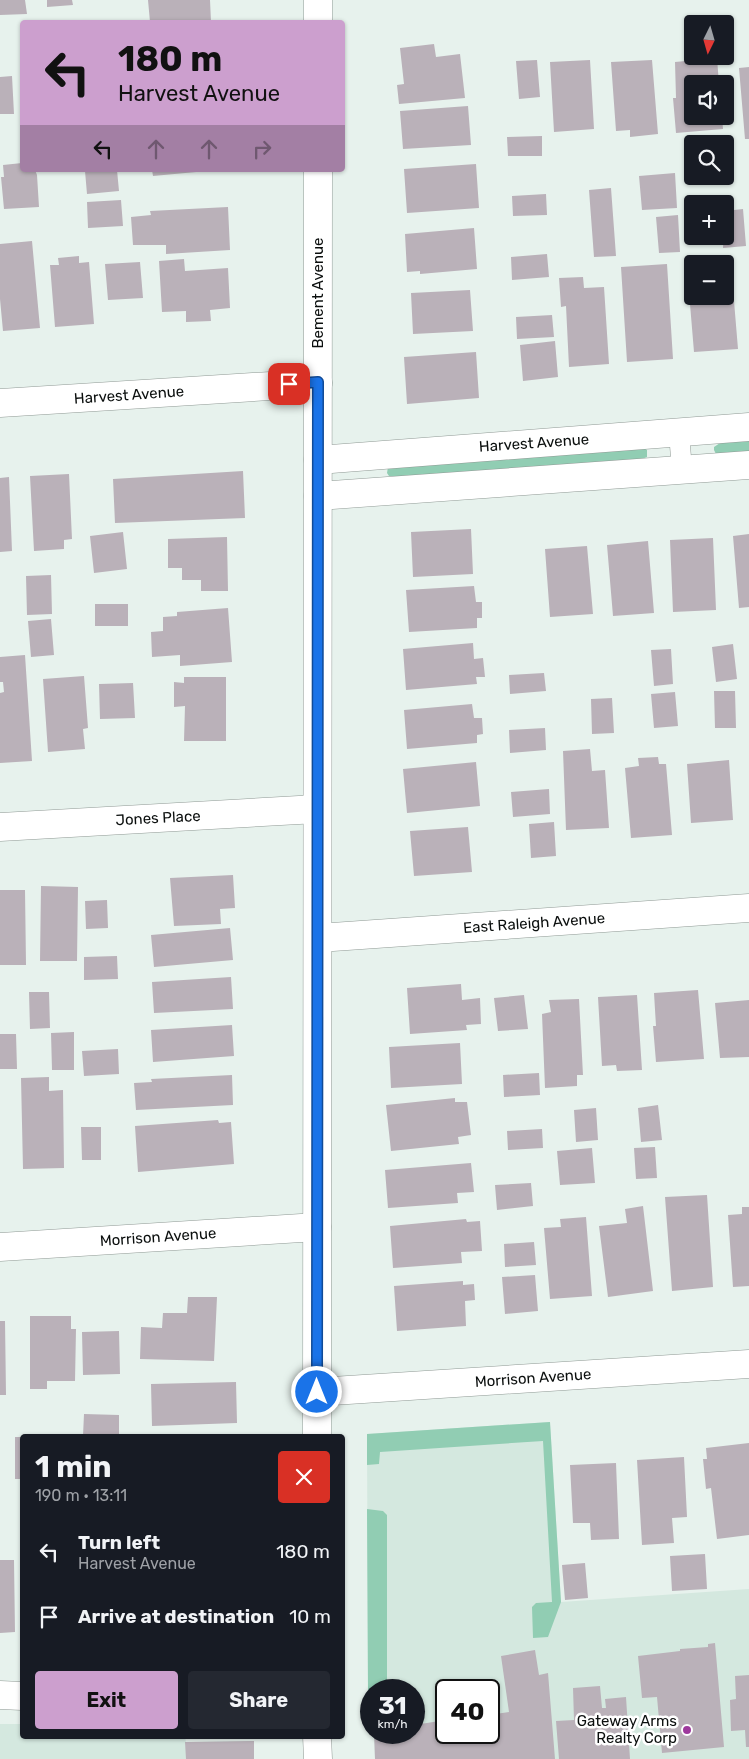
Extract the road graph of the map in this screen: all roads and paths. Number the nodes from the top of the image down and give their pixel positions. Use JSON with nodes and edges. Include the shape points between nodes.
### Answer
{"nodes":[{"id":1,"x":318,"y":0,"type":"edge"},
{"id":2,"x":318,"y":20,"type":"edge"},
{"id":3,"x":318,"y":172,"type":"edge"},
{"id":4,"x":318,"y":382,"type":"junction"},
{"id":5,"x":0,"y":403,"type":"edge"},
{"id":6,"x":749,"y":428,"type":"edge"},
{"id":7,"x":679,"y":433,"type":"junction"},
{"id":8,"x":318,"y":460,"type":"junction"},
{"id":9,"x":749,"y":465,"type":"edge"},
{"id":10,"x":682,"y":470,"type":"junction"},
{"id":11,"x":318,"y":496,"type":"junction"},
{"id":12,"x":317,"y":809,"type":"junction"},
{"id":13,"x":0,"y":828,"type":"edge"},
{"id":14,"x":749,"y":908,"type":"edge"},
{"id":15,"x":318,"y":938,"type":"junction"},
{"id":16,"x":317,"y":1227,"type":"junction"},
{"id":17,"x":0,"y":1247,"type":"edge"},
{"id":18,"x":749,"y":1364,"type":"edge"},
{"id":19,"x":317,"y":1392,"type":"junction"},
{"id":20,"x":317,"y":1434,"type":"edge"},
{"id":21,"x":0,"y":1696,"type":"edge"},
{"id":22,"x":20,"y":1696,"type":"edge"},
{"id":23,"x":318,"y":1739,"type":"edge"},
{"id":24,"x":318,"y":1759,"type":"edge"}],
"edges":[{"from":1,"to":2,"type":"street"},
{"from":3,"to":4,"type":"street","name":"Bement Avenue"},
{"from":4,"to":5,"type":"street","name":"Harvest Avenue"},
{"from":4,"to":8,"type":"street","name":"Bement Avenue"},
{"from":6,"to":7,"type":"street","name":"Harvest Avenue"},
{"from":7,"to":8,"type":"street","name":"Harvest Avenue"},
{"from":7,"to":10,"type":"lane"},
{"from":8,"to":11,"type":"street","name":"Bement Avenue"},
{"from":9,"to":10,"type":"street"},
{"from":10,"to":11,"type":"street"},
{"from":11,"to":12,"type":"street","name":"Bement Avenue"},
{"from":12,"to":13,"type":"street","name":"Jones Place"},
{"from":12,"to":15,"type":"street","name":"Bement Avenue"},
{"from":14,"to":15,"type":"street","name":"East Raleigh Avenue"},
{"from":15,"to":16,"type":"street","name":"Bement Avenue"},
{"from":16,"to":17,"type":"street","name":"Morrison Avenue"},
{"from":16,"to":19,"type":"street","name":"Bement Avenue"},
{"from":18,"to":19,"type":"street","name":"Morrison Avenue"},
{"from":19,"to":20,"type":"street","name":"Bement Avenue"},
{"from":21,"to":22,"type":"street"},
{"from":23,"to":24,"type":"street"}]}
